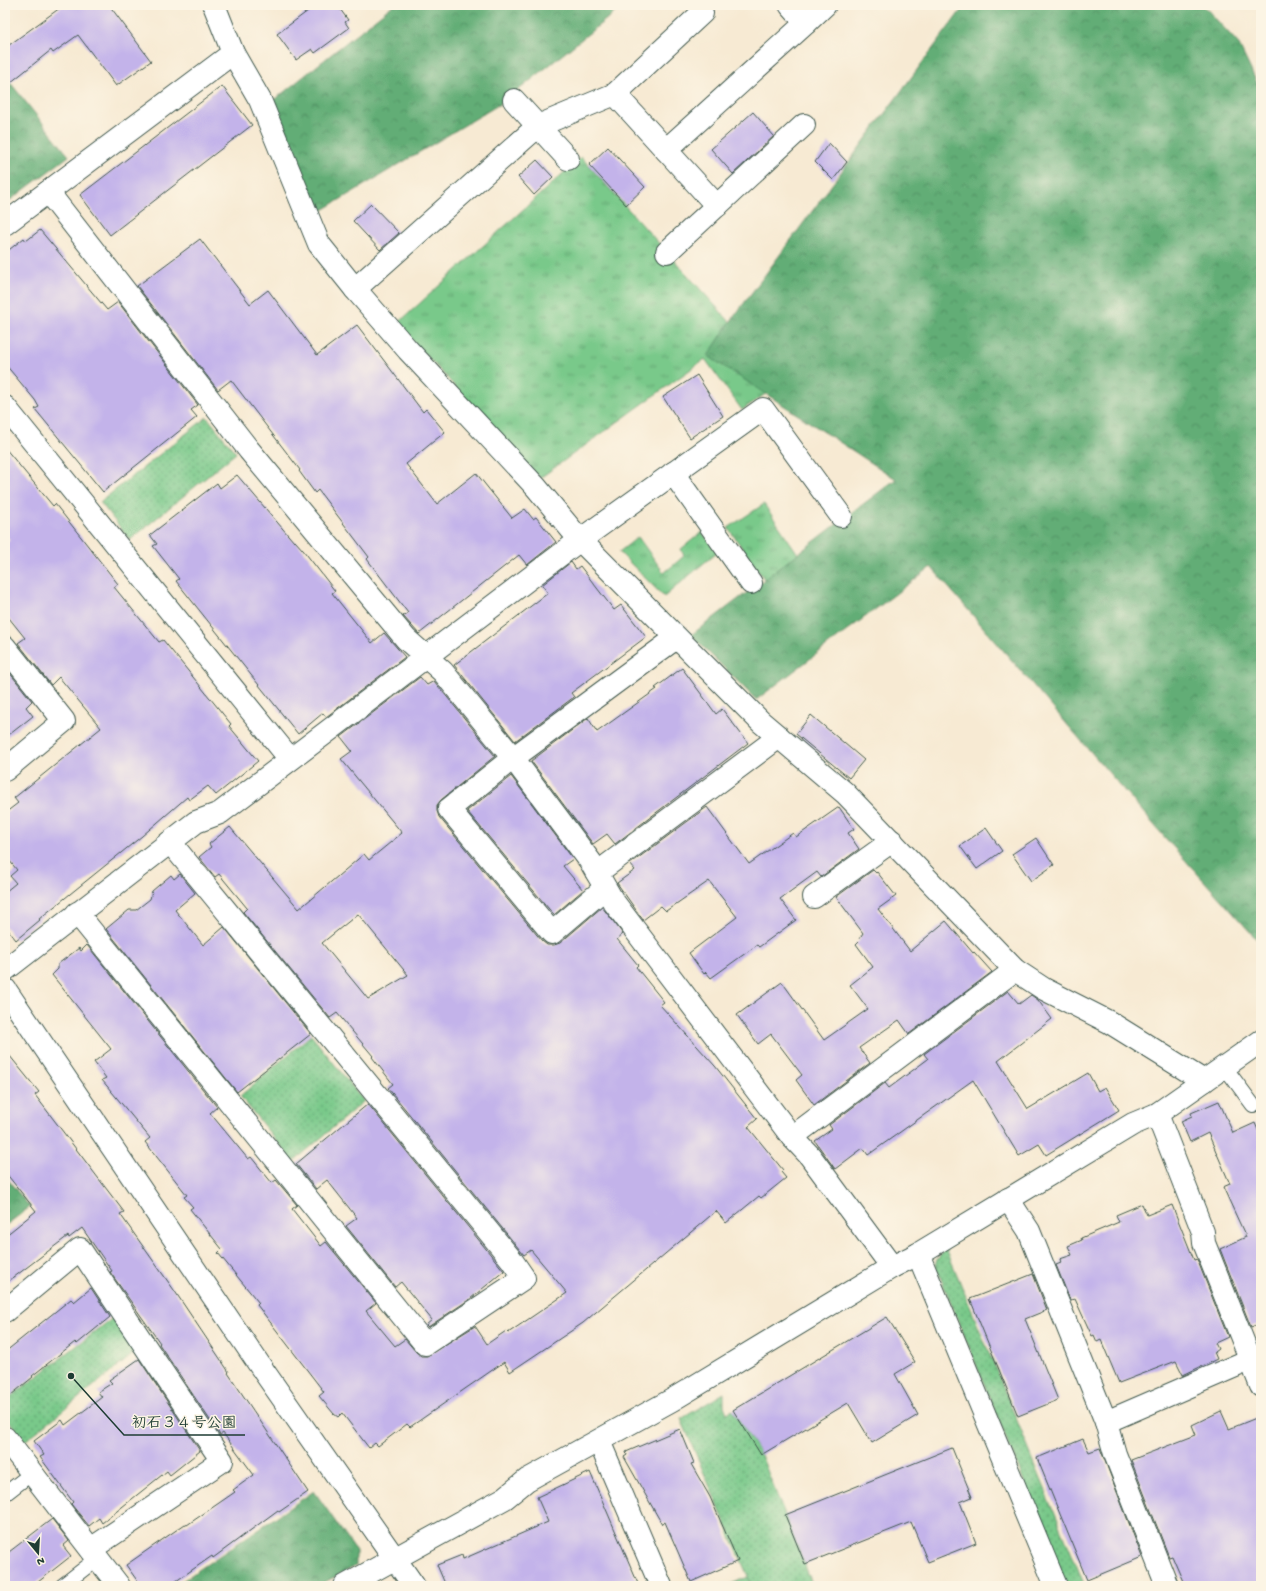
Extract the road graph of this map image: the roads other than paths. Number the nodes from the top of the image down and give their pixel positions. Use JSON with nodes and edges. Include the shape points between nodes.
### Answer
{"nodes":[{"id":1,"x":214,"y":5,"type":"edge"},
{"id":2,"x":790,"y":5,"type":"edge"},
{"id":3,"x":825,"y":5,"type":"edge"},
{"id":4,"x":702,"y":13,"type":"dead end"},
{"id":5,"x":806,"y":23,"type":"junction"},
{"id":6,"x":233,"y":53,"type":"junction"},
{"id":7,"x":615,"y":94,"type":"junction"},
{"id":8,"x":514,"y":100,"type":"dead end"},
{"id":9,"x":804,"y":125,"type":"dead end"},
{"id":10,"x":538,"y":126,"type":"junction"},
{"id":11,"x":666,"y":150,"type":"junction"},
{"id":12,"x":568,"y":159,"type":"dead end"},
{"id":13,"x":48,"y":192,"type":"junction"},
{"id":14,"x":717,"y":206,"type":"junction"},
{"id":15,"x":5,"y":224,"type":"edge"},
{"id":16,"x":667,"y":252,"type":"dead end"},
{"id":17,"x":355,"y":289,"type":"junction"},
{"id":18,"x":5,"y":407,"type":"edge"},
{"id":19,"x":673,"y":473,"type":"junction"},
{"id":20,"x":841,"y":516,"type":"dead end"},
{"id":21,"x":580,"y":540,"type":"junction"},
{"id":22,"x":751,"y":584,"type":"dead end"},
{"id":23,"x":676,"y":638,"type":"junction"},
{"id":24,"x":5,"y":647,"type":"edge"},
{"id":25,"x":425,"y":657,"type":"junction"},
{"id":26,"x":779,"y":737,"type":"junction"},
{"id":27,"x":512,"y":758,"type":"junction"},
{"id":28,"x":290,"y":759,"type":"junction"},
{"id":29,"x":5,"y":770,"type":"edge"},
{"id":30,"x":170,"y":842,"type":"junction"},
{"id":31,"x":892,"y":842,"type":"junction"},
{"id":32,"x":601,"y":880,"type":"junction"},
{"id":33,"x":814,"y":897,"type":"dead end"},
{"id":34,"x":77,"y":913,"type":"junction"},
{"id":35,"x":5,"y":970,"type":"edge"},
{"id":36,"x":1015,"y":970,"type":"junction"},
{"id":37,"x":5,"y":989,"type":"edge"},
{"id":38,"x":1261,"y":1041,"type":"edge"},
{"id":39,"x":1224,"y":1066,"type":"junction"},
{"id":40,"x":1204,"y":1081,"type":"junction"},
{"id":41,"x":1253,"y":1105,"type":"dead end"},
{"id":42,"x":1156,"y":1114,"type":"junction"},
{"id":43,"x":792,"y":1137,"type":"junction"},
{"id":44,"x":1008,"y":1198,"type":"junction"},
{"id":45,"x":918,"y":1254,"type":"junction"},
{"id":46,"x":892,"y":1266,"type":"junction"},
{"id":47,"x":5,"y":1311,"type":"edge"},
{"id":48,"x":1256,"y":1358,"type":"edge"},
{"id":49,"x":1261,"y":1386,"type":"edge"},
{"id":50,"x":1106,"y":1422,"type":"junction"},
{"id":51,"x":5,"y":1438,"type":"edge"},
{"id":52,"x":599,"y":1441,"type":"junction"},
{"id":53,"x":32,"y":1473,"type":"junction"},
{"id":54,"x":5,"y":1494,"type":"edge"},
{"id":55,"x":95,"y":1553,"type":"junction"},
{"id":56,"x":395,"y":1559,"type":"junction"},
{"id":57,"x":62,"y":1586,"type":"edge"},
{"id":58,"x":119,"y":1586,"type":"edge"},
{"id":59,"x":345,"y":1586,"type":"edge"},
{"id":60,"x":414,"y":1586,"type":"edge"},
{"id":61,"x":661,"y":1586,"type":"edge"},
{"id":62,"x":1056,"y":1586,"type":"edge"},
{"id":63,"x":1167,"y":1586,"type":"edge"}],
"edges":[{"from":1,"to":6,"type":"street"},
{"from":2,"to":5,"type":"street"},
{"from":3,"to":5,"type":"street"},
{"from":4,"to":7,"type":"street"},
{"from":5,"to":11,"type":"street"},
{"from":6,"to":13,"type":"street"},
{"from":6,"to":17,"type":"street","via":[[260,100],[319,244]]},
{"from":7,"to":10,"type":"street"},
{"from":7,"to":11,"type":"street"},
{"from":8,"to":10,"type":"street"},
{"from":9,"to":14,"type":"street"},
{"from":10,"to":12,"type":"street"},
{"from":10,"to":17,"type":"street"},
{"from":11,"to":14,"type":"street"},
{"from":13,"to":15,"type":"street"},
{"from":13,"to":25,"type":"street","via":[[249,450],[406,638]]},
{"from":14,"to":16,"type":"street"},
{"from":17,"to":21,"type":"street","via":[[408,350],[536,487]]},
{"from":18,"to":28,"type":"street"},
{"from":19,"to":20,"type":"street","via":[[764,410]]},
{"from":19,"to":21,"type":"street"},
{"from":19,"to":22,"type":"street"},
{"from":21,"to":23,"type":"street"},
{"from":21,"to":25,"type":"street"},
{"from":23,"to":26,"type":"street"},
{"from":23,"to":27,"type":"street"},
{"from":24,"to":29,"type":"street","via":[[64,721]]},
{"from":25,"to":27,"type":"street","via":[[443,672]]},
{"from":25,"to":28,"type":"street"},
{"from":26,"to":31,"type":"street","via":[[844,793]]},
{"from":26,"to":32,"type":"street"},
{"from":27,"to":32,"type":"street"},
{"from":27,"to":32,"type":"street","via":[[449,809],[552,933]]},
{"from":28,"to":30,"type":"street","via":[[220,813],[196,822]]},
{"from":30,"to":34,"type":"street"},
{"from":30,"to":34,"type":"street","via":[[524,1278],[425,1344]]},
{"from":31,"to":33,"type":"street"},
{"from":31,"to":36,"type":"street"},
{"from":32,"to":43,"type":"street","via":[[622,913]]},
{"from":34,"to":35,"type":"street"},
{"from":36,"to":40,"type":"street","via":[[1044,989],[1109,1022]]},
{"from":36,"to":43,"type":"street"},
{"from":37,"to":56,"type":"street","via":[[265,1373]]},
{"from":38,"to":39,"type":"street"},
{"from":39,"to":40,"type":"street"},
{"from":39,"to":41,"type":"lane"},
{"from":40,"to":42,"type":"street"},
{"from":42,"to":44,"type":"street","via":[[1132,1124]]},
{"from":42,"to":48,"type":"street","via":[[1203,1232],[1204,1243]]},
{"from":43,"to":46,"type":"street","via":[[810,1156]]},
{"from":44,"to":45,"type":"street"},
{"from":44,"to":50,"type":"street","via":[[1029,1231]]},
{"from":45,"to":46,"type":"street"},
{"from":45,"to":62,"type":"street"},
{"from":46,"to":52,"type":"street","via":[[672,1400]]},
{"from":47,"to":55,"type":"street","via":[[80,1249],[222,1461]]},
{"from":48,"to":49,"type":"street"},
{"from":48,"to":50,"type":"street"},
{"from":50,"to":63,"type":"street","via":[[1115,1454]]},
{"from":51,"to":53,"type":"street"},
{"from":52,"to":56,"type":"street","via":[[527,1480],[505,1498]]},
{"from":52,"to":61,"type":"street"},
{"from":53,"to":54,"type":"lane"},
{"from":53,"to":55,"type":"street"},
{"from":55,"to":57,"type":"lane"},
{"from":55,"to":58,"type":"street"},
{"from":56,"to":59,"type":"street"},
{"from":56,"to":60,"type":"street"}]}
